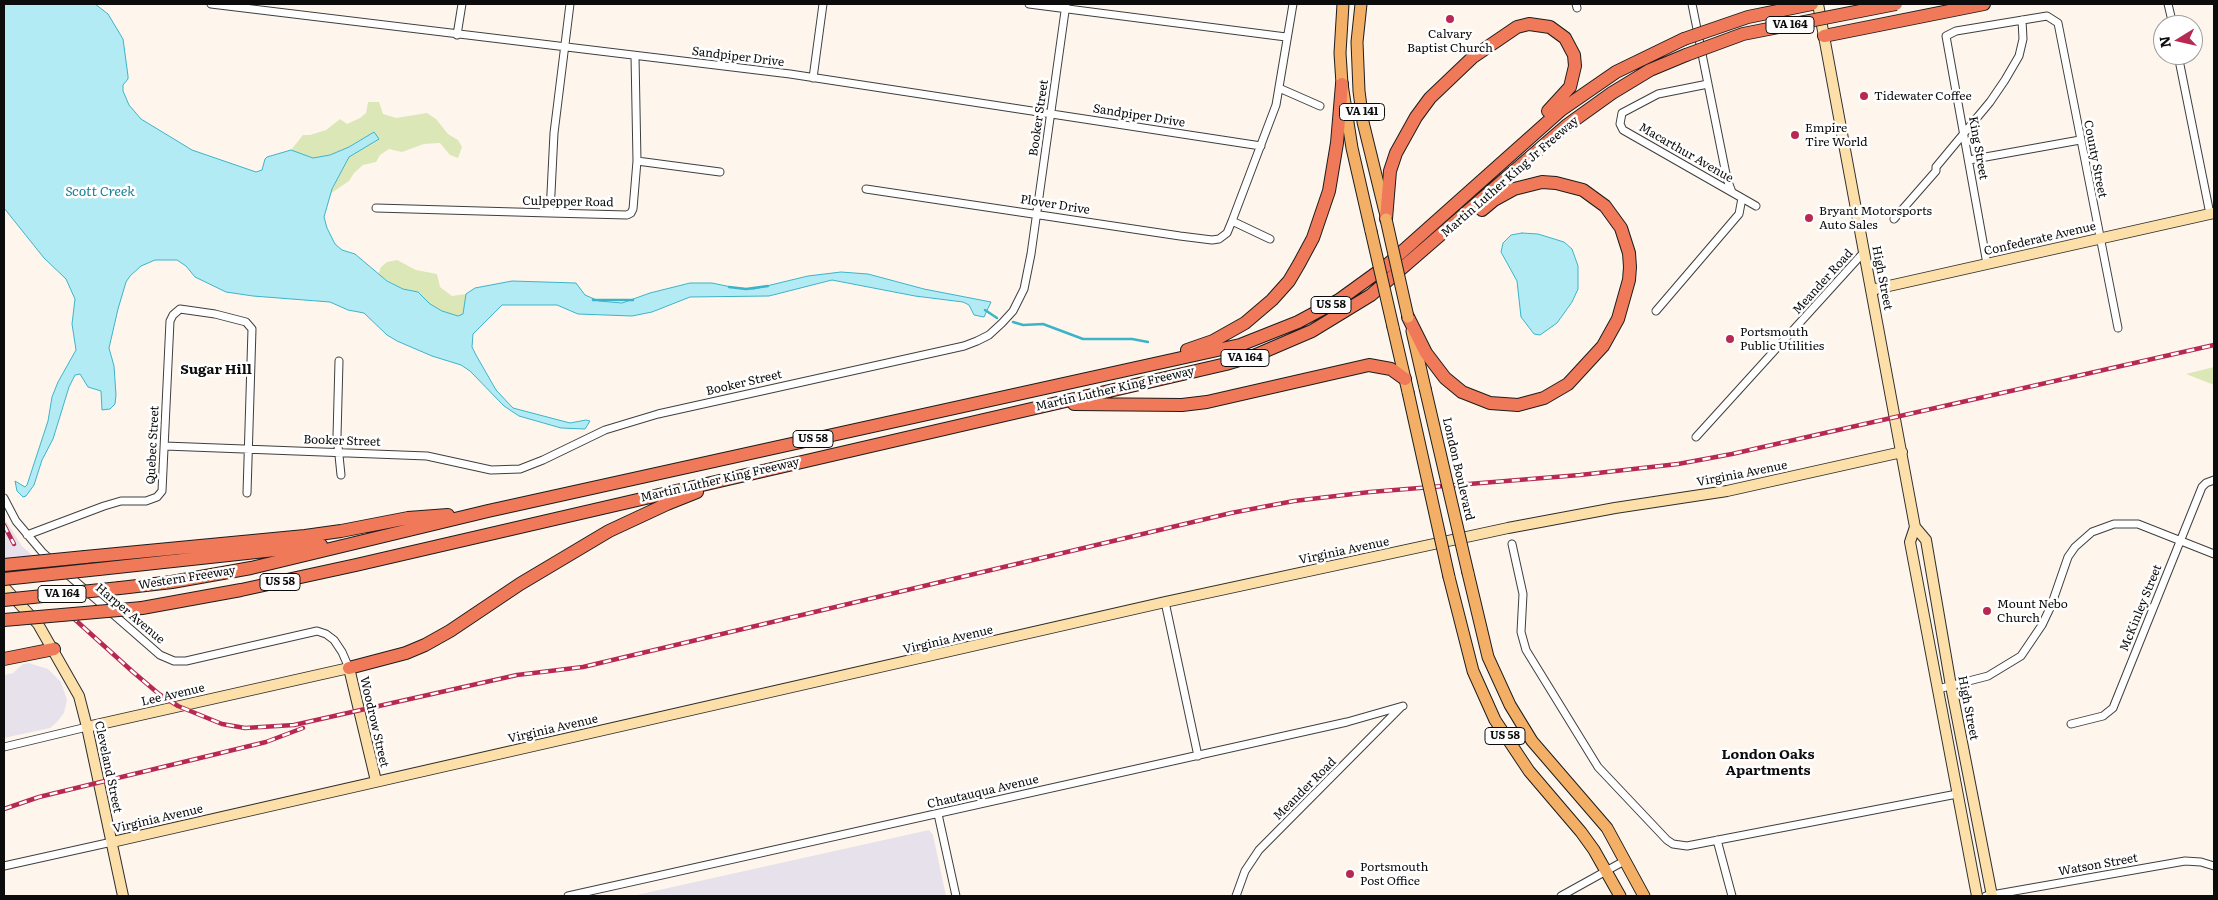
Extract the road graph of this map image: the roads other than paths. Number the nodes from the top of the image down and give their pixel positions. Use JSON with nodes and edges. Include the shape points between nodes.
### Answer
{"nodes":[{"id":1,"x":210,"y":4,"type":"edge"},
{"id":2,"x":462,"y":4,"type":"edge"},
{"id":3,"x":570,"y":4,"type":"edge"},
{"id":4,"x":823,"y":4,"type":"edge"},
{"id":5,"x":1029,"y":4,"type":"edge"},
{"id":6,"x":1293,"y":4,"type":"edge"},
{"id":7,"x":1343,"y":4,"type":"edge"},
{"id":8,"x":1362,"y":4,"type":"edge"},
{"id":9,"x":1692,"y":4,"type":"edge"},
{"id":10,"x":1812,"y":4,"type":"edge"},
{"id":11,"x":1818,"y":4,"type":"edge"},
{"id":12,"x":1896,"y":4,"type":"edge"},
{"id":13,"x":1980,"y":4,"type":"edge"},
{"id":14,"x":1066,"y":6,"type":"edge"},
{"id":15,"x":2022,"y":20,"type":"junction"},
{"id":16,"x":457,"y":35,"type":"junction"},
{"id":17,"x":1824,"y":36,"type":"junction"},
{"id":18,"x":1286,"y":37,"type":"junction"},
{"id":19,"x":564,"y":47,"type":"junction"},
{"id":20,"x":635,"y":56,"type":"junction"},
{"id":21,"x":2180,"y":65,"type":"edge"},
{"id":22,"x":813,"y":78,"type":"junction"},
{"id":23,"x":1342,"y":84,"type":"junction"},
{"id":24,"x":1708,"y":84,"type":"junction"},
{"id":25,"x":1280,"y":88,"type":"junction"},
{"id":26,"x":1320,"y":106,"type":"dead end"},
{"id":27,"x":1051,"y":114,"type":"junction"},
{"id":28,"x":1964,"y":133,"type":"junction"},
{"id":29,"x":2080,"y":140,"type":"junction"},
{"id":30,"x":1261,"y":146,"type":"junction"},
{"id":31,"x":1510,"y":154,"type":"junction"},
{"id":32,"x":637,"y":160,"type":"junction"},
{"id":33,"x":1969,"y":160,"type":"junction"},
{"id":34,"x":720,"y":172,"type":"dead end"},
{"id":35,"x":866,"y":188,"type":"dead end"},
{"id":36,"x":1732,"y":192,"type":"junction"},
{"id":37,"x":1742,"y":198,"type":"junction"},
{"id":38,"x":1756,"y":206,"type":"dead end"},
{"id":39,"x":376,"y":208,"type":"dead end"},
{"id":40,"x":550,"y":213,"type":"junction"},
{"id":41,"x":1037,"y":214,"type":"junction"},
{"id":42,"x":2212,"y":214,"type":"edge"},
{"id":43,"x":1386,"y":219,"type":"junction"},
{"id":44,"x":1894,"y":220,"type":"dead end"},
{"id":45,"x":1232,"y":221,"type":"junction"},
{"id":46,"x":2099,"y":238,"type":"junction"},
{"id":47,"x":1270,"y":239,"type":"dead end"},
{"id":48,"x":1433,"y":244,"type":"junction"},
{"id":49,"x":1864,"y":252,"type":"junction"},
{"id":50,"x":1987,"y":264,"type":"junction"},
{"id":51,"x":1871,"y":290,"type":"junction"},
{"id":52,"x":1656,"y":311,"type":"dead end"},
{"id":53,"x":1408,"y":317,"type":"junction"},
{"id":54,"x":2118,"y":328,"type":"dead end"},
{"id":55,"x":339,"y":361,"type":"dead end"},
{"id":56,"x":1109,"y":374,"type":"junction"},
{"id":57,"x":1405,"y":379,"type":"junction"},
{"id":58,"x":1030,"y":409,"type":"junction"},
{"id":59,"x":1696,"y":437,"type":"dead end"},
{"id":60,"x":165,"y":446,"type":"junction"},
{"id":61,"x":248,"y":450,"type":"junction"},
{"id":62,"x":337,"y":452,"type":"junction"},
{"id":63,"x":1902,"y":452,"type":"junction"},
{"id":64,"x":340,"y":475,"type":"dead end"},
{"id":65,"x":736,"y":476,"type":"junction"},
{"id":66,"x":2214,"y":480,"type":"edge"},
{"id":67,"x":247,"y":493,"type":"dead end"},
{"id":68,"x":4,"y":498,"type":"edge"},
{"id":69,"x":488,"y":511,"type":"junction"},
{"id":70,"x":1915,"y":528,"type":"junction"},
{"id":71,"x":27,"y":535,"type":"junction"},
{"id":72,"x":2180,"y":540,"type":"junction"},
{"id":73,"x":368,"y":541,"type":"junction"},
{"id":74,"x":1512,"y":544,"type":"dead end"},
{"id":75,"x":2214,"y":554,"type":"edge"},
{"id":76,"x":4,"y":564,"type":"edge"},
{"id":77,"x":4,"y":579,"type":"edge"},
{"id":78,"x":4,"y":587,"type":"edge"},
{"id":79,"x":4,"y":600,"type":"edge"},
{"id":80,"x":1165,"y":602,"type":"junction"},
{"id":81,"x":4,"y":620,"type":"edge"},
{"id":82,"x":54,"y":649,"type":"junction"},
{"id":83,"x":4,"y":659,"type":"edge"},
{"id":84,"x":349,"y":668,"type":"junction"},
{"id":85,"x":1951,"y":686,"type":"junction"},
{"id":86,"x":1938,"y":689,"type":"junction"},
{"id":87,"x":1402,"y":706,"type":"joint"},
{"id":88,"x":2071,"y":724,"type":"dead end"},
{"id":89,"x":87,"y":727,"type":"junction"},
{"id":90,"x":4,"y":747,"type":"edge"},
{"id":91,"x":1198,"y":756,"type":"junction"},
{"id":92,"x":376,"y":782,"type":"junction"},
{"id":93,"x":1957,"y":794,"type":"junction"},
{"id":94,"x":938,"y":814,"type":"junction"},
{"id":95,"x":1717,"y":840,"type":"junction"},
{"id":96,"x":112,"y":842,"type":"junction"},
{"id":97,"x":1626,"y":860,"type":"junction"},
{"id":98,"x":4,"y":866,"type":"edge"},
{"id":99,"x":2214,"y":866,"type":"edge"},
{"id":100,"x":1607,"y":871,"type":"junction"},
{"id":101,"x":124,"y":896,"type":"edge"},
{"id":102,"x":568,"y":896,"type":"edge"},
{"id":103,"x":956,"y":896,"type":"edge"},
{"id":104,"x":1236,"y":896,"type":"edge"},
{"id":105,"x":1561,"y":896,"type":"edge"},
{"id":106,"x":1620,"y":896,"type":"edge"},
{"id":107,"x":1644,"y":896,"type":"edge"},
{"id":108,"x":1732,"y":896,"type":"edge"},
{"id":109,"x":1977,"y":896,"type":"edge"},
{"id":110,"x":1990,"y":896,"type":"edge"}],
"edges":[{"from":1,"to":16,"type":"street","name":"Sandpiper Drive"},
{"from":2,"to":16,"type":"street"},
{"from":3,"to":19,"type":"street"},
{"from":4,"to":22,"type":"street"},
{"from":5,"to":14,"type":"street"},
{"from":6,"to":18,"type":"street"},
{"from":7,"to":23,"type":"main road","number":"VA 141"},
{"from":8,"to":43,"type":"main road","name":"London Boulevard","number":"VA 141","via":[[1357,42],[1359,91]]},
{"from":9,"to":24,"type":"street"},
{"from":10,"to":31,"type":"highway","name":"Martin Luther King Jr Freeway","number":"VA 164","bridge":true,"via":[[1748,17],[1684,38],[1634,62],[1592,87]]},
{"from":11,"to":17,"type":"street","name":"High Street"},
{"from":12,"to":48,"type":"highway","name":"Martin Luther King Jr Freeway","number":"VA 164","bridge":true,"via":[[1743,34],[1650,70],[1566,126]]},
{"from":13,"to":17,"type":"highway"},
{"from":14,"to":18,"type":"street"},
{"from":14,"to":27,"type":"street","name":"Booker Street"},
{"from":15,"to":28,"type":"street","via":[[2023,39],[2019,56],[1990,102]]},
{"from":15,"to":28,"type":"street","name":"King Street","via":[[1956,31],[1946,36]]},
{"from":15,"to":29,"type":"street","name":"County Street","via":[[2047,16],[2058,23]]},
{"from":16,"to":19,"type":"street","name":"Sandpiper Drive"},
{"from":17,"to":49,"type":"street","name":"High Street"},
{"from":18,"to":25,"type":"street"},
{"from":19,"to":20,"type":"street","name":"Sandpiper Drive"},
{"from":19,"to":40,"type":"street","via":[[554,133]]},
{"from":20,"to":22,"type":"street","name":"Sandpiper Drive"},
{"from":20,"to":32,"type":"street","name":"Culpepper Road"},
{"from":21,"to":42,"type":"street"},
{"from":22,"to":27,"type":"street","name":"Sandpiper Drive"},
{"from":23,"to":56,"type":"highway","via":[[1329,191],[1313,238],[1289,281],[1272,300],[1225,336]]},
{"from":23,"to":57,"type":"main road","number":"VA 141","bridge":true,"via":[[1352,148]]},
{"from":24,"to":36,"type":"street"},
{"from":24,"to":36,"type":"street","name":"Macarthur Avenue","via":[[1658,94],[1622,113],[1620,124],[1623,130]]},
{"from":25,"to":26,"type":"street"},
{"from":25,"to":30,"type":"street"},
{"from":27,"to":30,"type":"street","name":"Sandpiper Drive"},
{"from":27,"to":41,"type":"street","name":"Booker Street"},
{"from":28,"to":33,"type":"street","name":"King Street"},
{"from":28,"to":44,"type":"street"},
{"from":29,"to":33,"type":"street"},
{"from":29,"to":46,"type":"street","name":"County Street"},
{"from":30,"to":45,"type":"street"},
{"from":31,"to":43,"type":"highway","number":"US 58","via":[[1565,95],[1573,77],[1575,60],[1570,44],[1558,31],[1540,24],[1517,27],[1504,35],[1473,57],[1430,98],[1396,153],[1390,171]]},
{"from":31,"to":56,"type":"highway","name":"Martin Luther King Freeway","number":"US 58","via":[[1386,266],[1320,312],[1240,345]]},
{"from":32,"to":34,"type":"street"},
{"from":32,"to":40,"type":"street","name":"Culpepper Road","via":[[631,213]]},
{"from":33,"to":50,"type":"street","name":"King Street"},
{"from":35,"to":41,"type":"street","name":"Plover Drive"},
{"from":36,"to":37,"type":"street","name":"Macarthur Avenue"},
{"from":37,"to":38,"type":"street","name":"Macarthur Avenue"},
{"from":37,"to":52,"type":"street","via":[[1739,214]]},
{"from":39,"to":40,"type":"street","name":"Culpepper Road"},
{"from":41,"to":45,"type":"street","name":"Plover Drive","via":[[1212,240],[1225,235]]},
{"from":41,"to":62,"type":"street","name":"Booker Street","via":[[1020,299],[1002,324],[989,335],[964,346],[649,416],[605,430],[520,468],[491,470],[426,456]]},
{"from":42,"to":46,"type":"street","name":"Confederate Avenue"},
{"from":43,"to":53,"type":"main road","name":"London Boulevard","number":"US 58","bridge":true},
{"from":45,"to":47,"type":"street"},
{"from":46,"to":50,"type":"street","name":"Confederate Avenue"},
{"from":46,"to":54,"type":"street","name":"County Street"},
{"from":48,"to":53,"type":"highway","via":[[1514,189],[1542,182],[1583,190],[1614,216],[1626,240],[1629,280],[1618,319],[1592,360],[1557,392],[1518,405],[1477,399],[1451,384],[1435,367]]},
{"from":48,"to":58,"type":"highway","name":"Martin Luther King Freeway","number":"VA 164","via":[[1371,295],[1287,343],[1226,364]]},
{"from":49,"to":51,"type":"street","name":"High Street"},
{"from":49,"to":59,"type":"street","name":"Meander Road"},
{"from":50,"to":51,"type":"street","name":"Confederate Avenue"},
{"from":51,"to":63,"type":"street","name":"High Street"},
{"from":53,"to":97,"type":"main road","name":"London Boulevard","number":"US 58","bridge":true,"via":[[1488,657],[1510,705],[1532,741],[1607,828]]},
{"from":55,"to":62,"type":"street"},
{"from":56,"to":69,"type":"highway","name":"Martin Luther King Freeway","number":"US 58"},
{"from":57,"to":58,"type":"highway","number":"US 58","via":[[1391,369],[1369,365],[1207,402],[1182,405],[1075,404]]},
{"from":57,"to":100,"type":"main road","number":"US 58","bridge":true,"via":[[1473,671],[1495,720],[1529,771],[1581,832]]},
{"from":58,"to":65,"type":"highway","name":"Martin Luther King Freeway","number":"US 58"},
{"from":60,"to":61,"type":"street","name":"Booker Street"},
{"from":60,"to":61,"type":"street","name":"Quebec Street","via":[[170,321],[180,309],[215,314],[250,325]]},
{"from":60,"to":71,"type":"street","name":"Quebec Street","via":[[162,490],[157,497],[146,501],[120,501]]},
{"from":61,"to":62,"type":"street","name":"Booker Street"},
{"from":61,"to":67,"type":"street"},
{"from":62,"to":64,"type":"street"},
{"from":63,"to":70,"type":"street","name":"High Street"},
{"from":63,"to":80,"type":"street","name":"Virginia Avenue","via":[[1727,491],[1508,528]]},
{"from":65,"to":81,"type":"highway","name":"Martin Luther King Freeway","number":"US 58","bridge":true,"via":[[240,590],[142,608]]},
{"from":65,"to":84,"type":"highway","via":[[609,531],[425,645]]},
{"from":66,"to":72,"type":"street","name":"McKinley Street","via":[[2202,487]]},
{"from":68,"to":71,"type":"street","name":"Harper Avenue"},
{"from":69,"to":73,"type":"highway","name":"Martin Luther King Freeway","number":"US 58"},
{"from":69,"to":76,"type":"highway","bridge":true,"via":[[408,518],[323,534]]},
{"from":70,"to":85,"type":"street","name":"High Street","via":[[1926,540]]},
{"from":70,"to":86,"type":"street","name":"High Street","via":[[1910,542]]},
{"from":71,"to":84,"type":"street","name":"Harper Avenue","via":[[83,589],[160,655],[174,661],[317,631],[334,640]]},
{"from":72,"to":75,"type":"street"},
{"from":72,"to":85,"type":"street","via":[[2138,524],[2114,524],[2083,538],[2068,556],[2051,606],[2021,656],[1988,676]]},
{"from":72,"to":88,"type":"street","name":"McKinley Street","via":[[2113,708],[2103,716]]},
{"from":73,"to":77,"type":"highway","number":"US 58","bridge":true},
{"from":73,"to":79,"type":"highway","name":"Western Freeway","number":"VA 164","bridge":true,"via":[[205,576]]},
{"from":74,"to":95,"type":"street","via":[[1523,594],[1520,624],[1523,642],[1591,758],[1667,840],[1681,846]]},
{"from":78,"to":82,"type":"street","name":"Cleveland Street","via":[[38,624]]},
{"from":80,"to":91,"type":"street"},
{"from":80,"to":92,"type":"street","name":"Virginia Avenue"},
{"from":82,"to":83,"type":"highway"},
{"from":82,"to":89,"type":"street","name":"Cleveland Street","via":[[78,696]]},
{"from":84,"to":89,"type":"street","name":"Lee Avenue"},
{"from":84,"to":92,"type":"street","name":"Woodrow Street"},
{"from":85,"to":86,"type":"street"},
{"from":85,"to":110,"type":"street","name":"High Street"},
{"from":86,"to":93,"type":"street","name":"High Street"},
{"from":87,"to":91,"type":"street","name":"Chautauqua Avenue"},
{"from":87,"to":104,"type":"street","name":"Meander Road","via":[[1259,850],[1245,871]]},
{"from":89,"to":90,"type":"street","name":"Lee Avenue"},
{"from":89,"to":96,"type":"street","name":"Cleveland Street"},
{"from":91,"to":94,"type":"street","name":"Chautauqua Avenue"},
{"from":92,"to":96,"type":"street","name":"Virginia Avenue"},
{"from":93,"to":95,"type":"street"},
{"from":93,"to":109,"type":"street","name":"High Street"},
{"from":94,"to":102,"type":"street","name":"Chautauqua Avenue"},
{"from":94,"to":103,"type":"street"},
{"from":95,"to":108,"type":"street"},
{"from":96,"to":98,"type":"street","name":"Virginia Avenue"},
{"from":96,"to":101,"type":"street","name":"Cleveland Street"},
{"from":97,"to":100,"type":"street"},
{"from":97,"to":107,"type":"main road","name":"London Boulevard","number":"US 58"},
{"from":99,"to":110,"type":"street","name":"Watson Street","via":[[2186,862]]},
{"from":100,"to":105,"type":"street"},
{"from":100,"to":106,"type":"main road","number":"US 58"}]}
